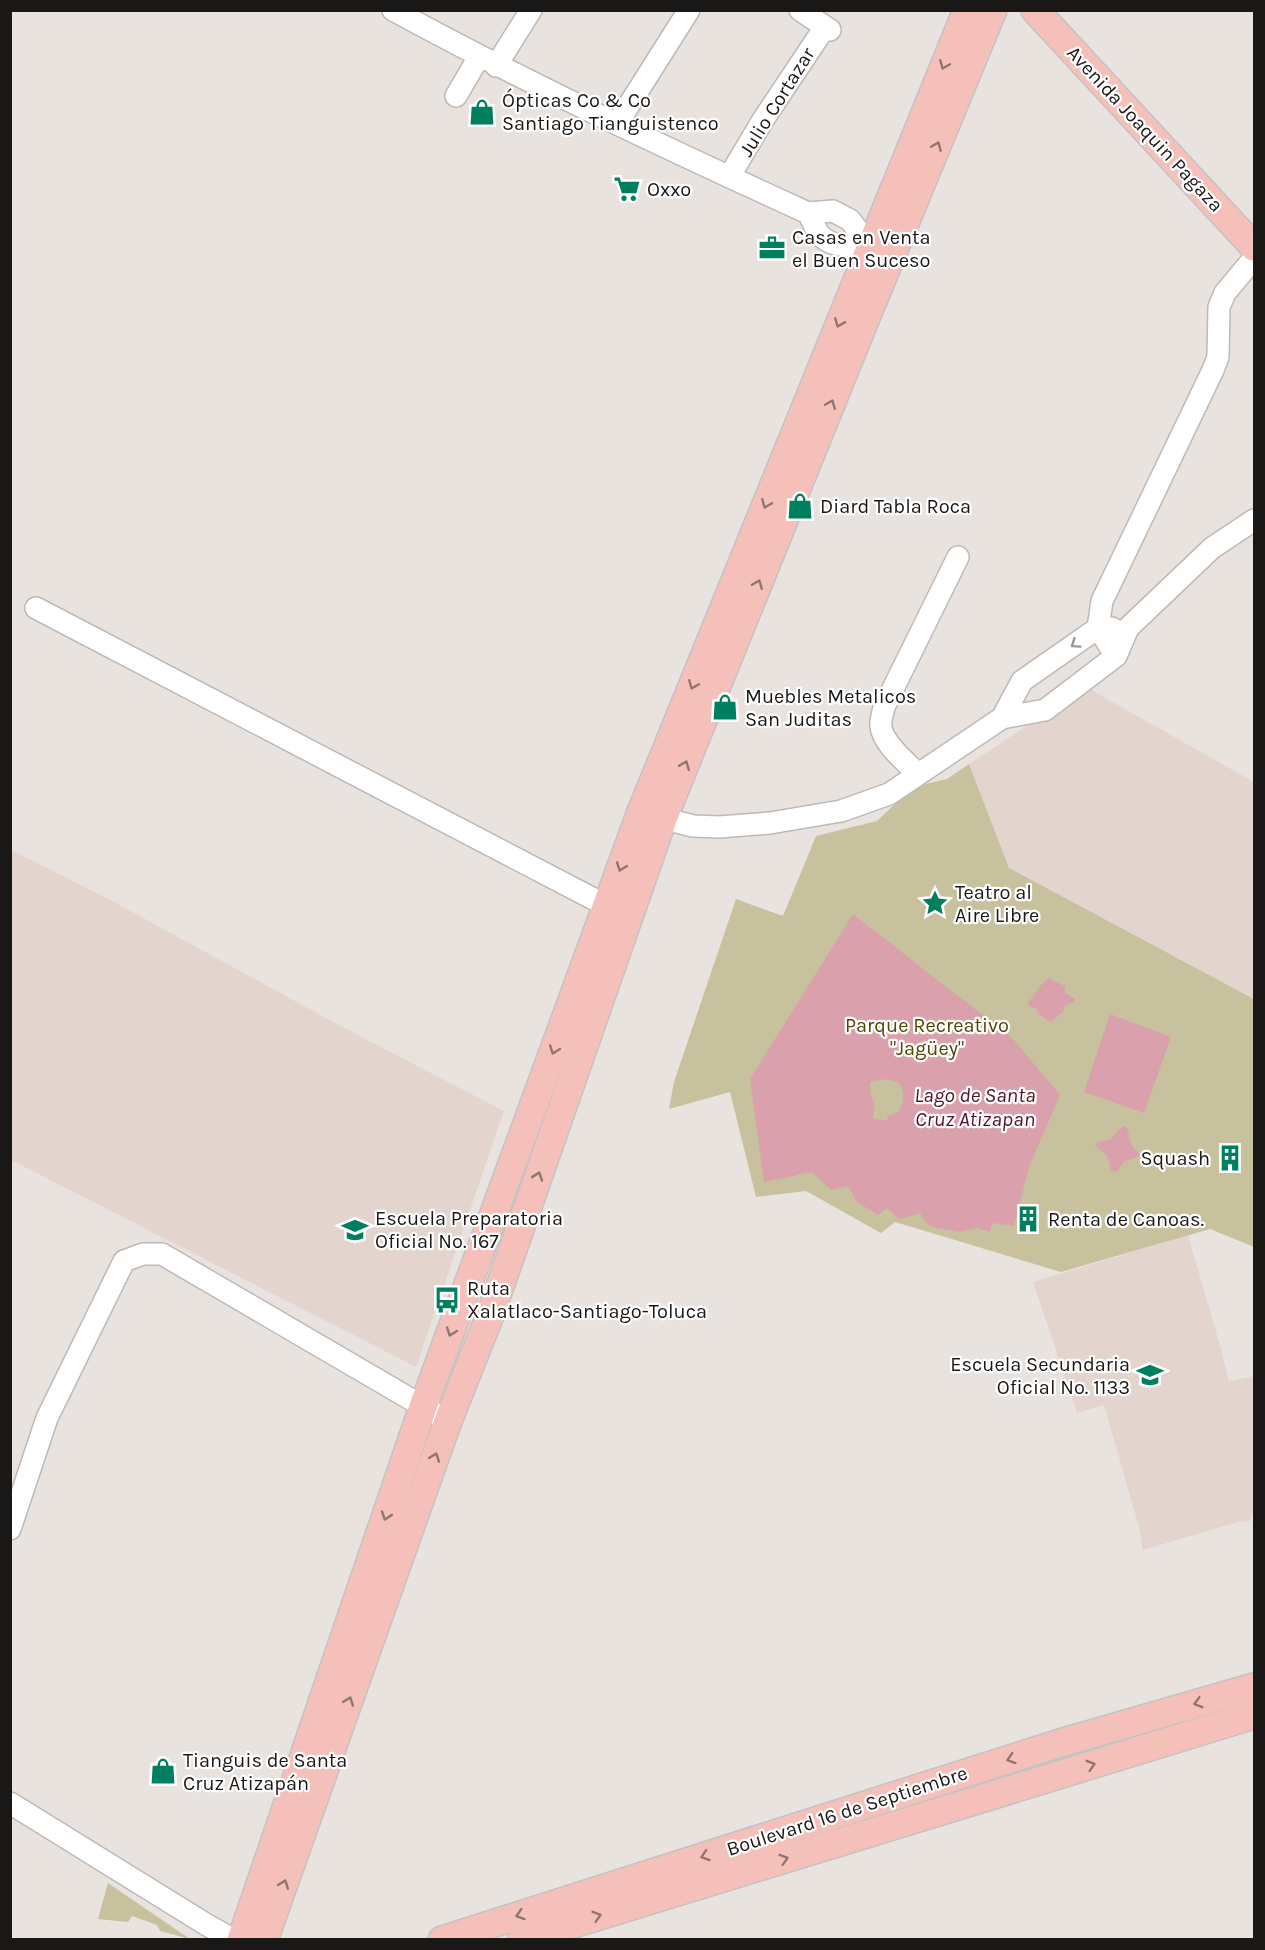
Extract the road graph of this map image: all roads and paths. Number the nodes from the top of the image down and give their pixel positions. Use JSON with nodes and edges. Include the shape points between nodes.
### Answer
{"nodes":[{"id":1,"x":393,"y":10,"type":"edge"},
{"id":2,"x":531,"y":10,"type":"edge"},
{"id":3,"x":689,"y":10,"type":"edge"},
{"id":4,"x":800,"y":10,"type":"edge"},
{"id":5,"x":966,"y":10,"type":"edge"},
{"id":6,"x":993,"y":10,"type":"edge"},
{"id":7,"x":1035,"y":10,"type":"edge"},
{"id":8,"x":488,"y":61,"type":"junction"},
{"id":9,"x":456,"y":96,"type":"dead end"},
{"id":10,"x":616,"y":124,"type":"junction"},
{"id":11,"x":729,"y":177,"type":"junction"},
{"id":12,"x":919,"y":189,"type":"junction"},
{"id":13,"x":808,"y":213,"type":"junction"},
{"id":14,"x":870,"y":246,"type":"junction"},
{"id":15,"x":1254,"y":247,"type":"edge"},
{"id":16,"x":1254,"y":258,"type":"edge"},
{"id":17,"x":863,"y":325,"type":"junction"},
{"id":18,"x":1254,"y":520,"type":"edge"},
{"id":19,"x":958,"y":557,"type":"dead end"},
{"id":20,"x":36,"y":608,"type":"dead end"},
{"id":21,"x":1098,"y":628,"type":"junction"},
{"id":22,"x":1128,"y":628,"type":"junction"},
{"id":23,"x":1116,"y":656,"type":"junction"},
{"id":24,"x":1002,"y":718,"type":"junction"},
{"id":25,"x":918,"y":774,"type":"junction"},
{"id":26,"x":652,"y":816,"type":"junction"},
{"id":27,"x":607,"y":906,"type":"junction"},
{"id":28,"x":423,"y":1407,"type":"junction"},
{"id":29,"x":448,"y":1421,"type":"junction"},
{"id":30,"x":10,"y":1529,"type":"edge"},
{"id":31,"x":1254,"y":1688,"type":"edge"},
{"id":32,"x":1254,"y":1715,"type":"edge"},
{"id":33,"x":10,"y":1803,"type":"edge"},
{"id":34,"x":837,"y":1829,"type":"junction"},
{"id":35,"x":453,"y":1938,"type":"edge"},
{"id":36,"x":234,"y":1940,"type":"edge"},
{"id":37,"x":241,"y":1940,"type":"edge"},
{"id":38,"x":264,"y":1940,"type":"edge"},
{"id":39,"x":521,"y":1940,"type":"edge"}],
"edges":[{"from":1,"to":8,"type":"street"},
{"from":2,"to":8,"type":"street"},
{"from":3,"to":10,"type":"street"},
{"from":4,"to":11,"type":"street","name":"Julio Cortazar","via":[[828,28],[763,120]]},
{"from":5,"to":14,"type":"main road","one_way":true},
{"from":12,"to":6,"type":"main road","one_way":true},
{"from":7,"to":15,"type":"main road","name":"Avenida Joaquin Pagaza"},
{"from":8,"to":9,"type":"street"},
{"from":8,"to":10,"type":"street"},
{"from":10,"to":11,"type":"street"},
{"from":11,"to":13,"type":"street"},
{"from":12,"to":14,"type":"street","via":[[893,224]]},
{"from":12,"to":17,"type":"main road"},
{"from":13,"to":14,"type":"street","via":[[833,211],[850,220]]},
{"from":13,"to":14,"type":"street","via":[[819,234],[828,240],[840,246]]},
{"from":14,"to":17,"type":"street","via":[[870,280]]},
{"from":14,"to":26,"type":"main road","one_way":true},
{"from":16,"to":21,"type":"street","via":[[1225,293],[1220,307],[1216,364],[1102,601]]},
{"from":26,"to":17,"type":"main road","one_way":true},
{"from":18,"to":22,"type":"street","via":[[1212,548]]},
{"from":19,"to":25,"type":"street","via":[[882,717],[880,728],[885,737]]},
{"from":20,"to":27,"type":"street"},
{"from":21,"to":22,"type":"street"},
{"from":21,"to":23,"type":"street"},
{"from":21,"to":24,"type":"street","one_way":true,"via":[[1022,681]]},
{"from":22,"to":23,"type":"street"},
{"from":23,"to":24,"type":"street","via":[[1045,710]]},
{"from":24,"to":25,"type":"street"},
{"from":25,"to":26,"type":"street","via":[[889,794],[842,811],[770,823],[693,826]]},
{"from":26,"to":27,"type":"main road","one_way":true},
{"from":29,"to":26,"type":"main road","one_way":true,"via":[[489,1318]]},
{"from":27,"to":28,"type":"main road","one_way":true},
{"from":28,"to":29,"type":"street"},
{"from":28,"to":30,"type":"street","via":[[162,1254],[143,1254],[124,1261],[46,1418]]},
{"from":28,"to":37,"type":"main road","one_way":true},
{"from":38,"to":29,"type":"main road","one_way":true},
{"from":31,"to":34,"type":"main road","name":"Boulevard 16 de Septiembre","one_way":true,"via":[[1060,1743]]},
{"from":34,"to":32,"type":"main road","name":"Boulevard 16 de Septiembre","one_way":true},
{"from":33,"to":36,"type":"street"},
{"from":34,"to":35,"type":"main road","name":"Boulevard 16 de Septiembre","one_way":true},
{"from":39,"to":34,"type":"main road","name":"Boulevard 16 de Septiembre","one_way":true}]}
